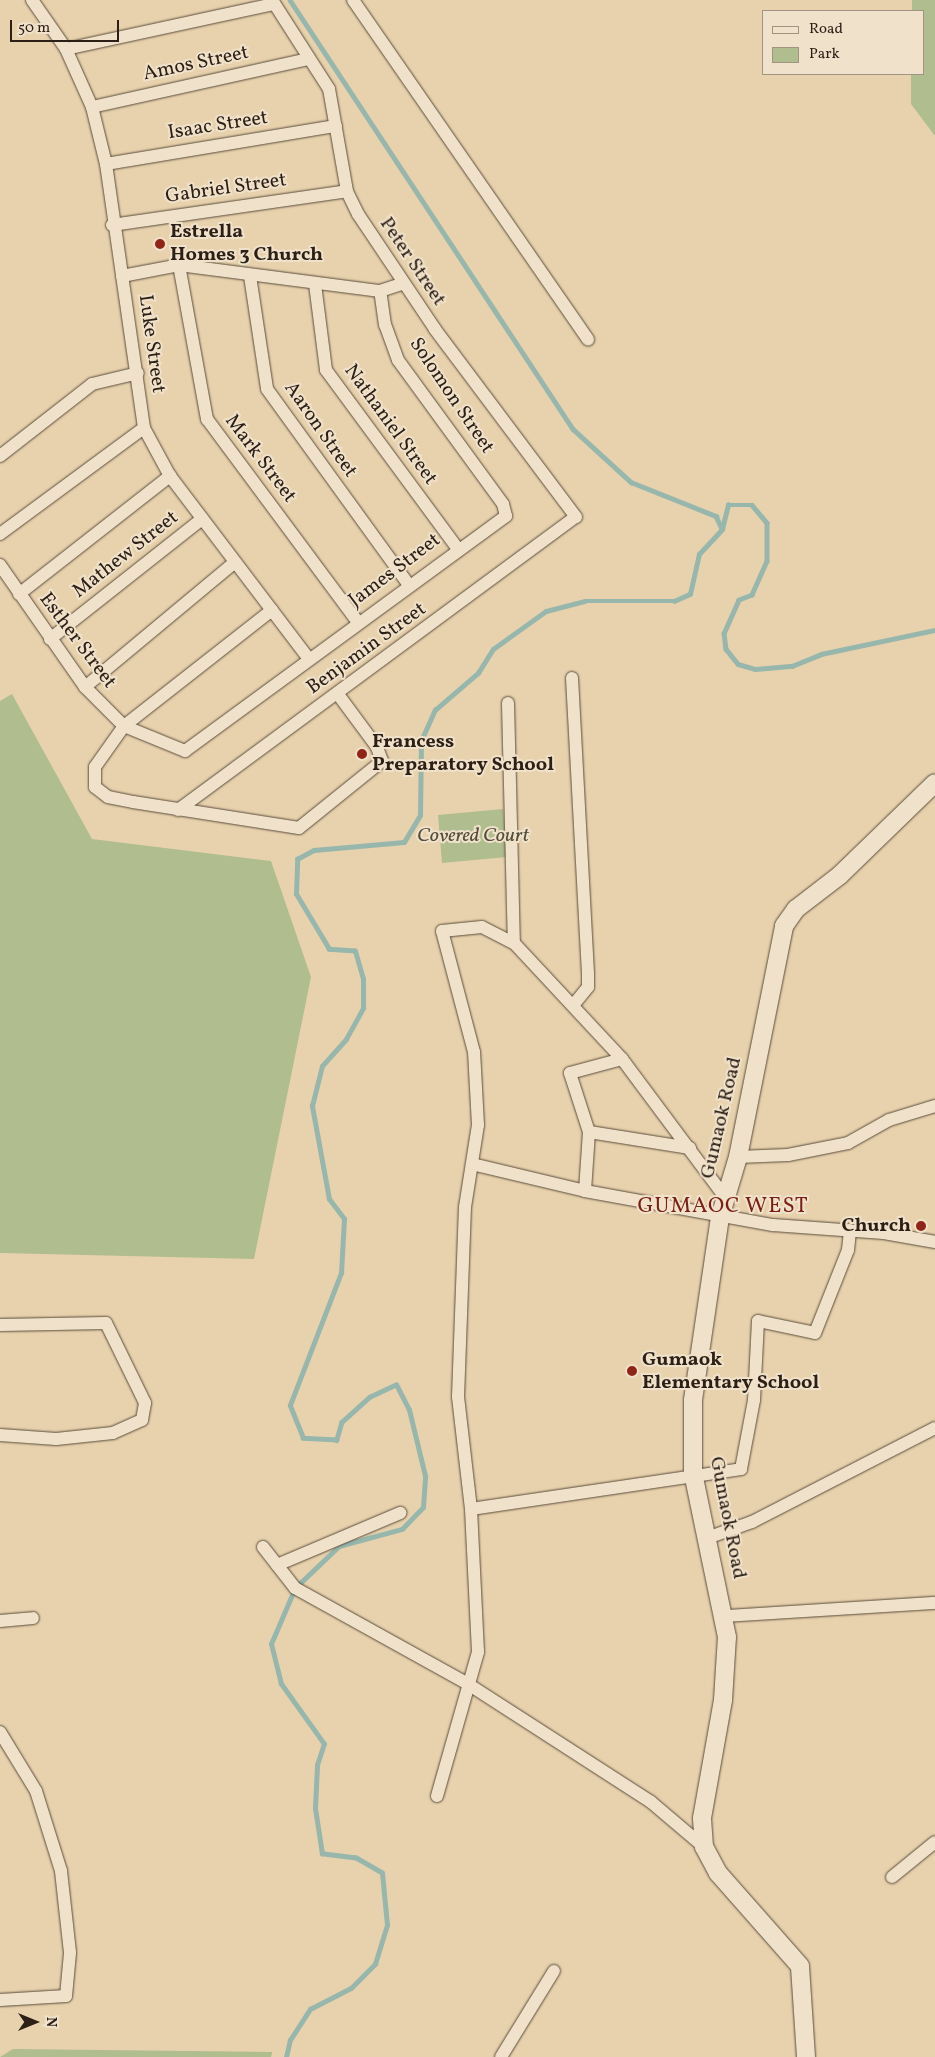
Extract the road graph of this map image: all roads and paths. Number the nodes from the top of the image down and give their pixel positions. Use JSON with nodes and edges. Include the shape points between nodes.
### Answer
{"nodes":[{"id":1,"x":32,"y":0,"type":"edge"},
{"id":2,"x":353,"y":0,"type":"edge"},
{"id":3,"x":273,"y":2,"type":"edge"},
{"id":4,"x":66,"y":49,"type":"junction"},
{"id":5,"x":308,"y":59,"type":"junction"},
{"id":6,"x":92,"y":106,"type":"junction"},
{"id":7,"x":336,"y":126,"type":"junction"},
{"id":8,"x":106,"y":164,"type":"junction"},
{"id":9,"x":347,"y":191,"type":"junction"},
{"id":10,"x":112,"y":225,"type":"junction"},
{"id":11,"x":179,"y":266,"type":"junction"},
{"id":12,"x":122,"y":276,"type":"junction"},
{"id":13,"x":250,"y":276,"type":"junction"},
{"id":14,"x":404,"y":282,"type":"junction"},
{"id":15,"x":315,"y":284,"type":"junction"},
{"id":16,"x":380,"y":291,"type":"junction"},
{"id":17,"x":588,"y":340,"type":"dead end"},
{"id":18,"x":138,"y":373,"type":"junction"},
{"id":19,"x":144,"y":428,"type":"junction"},
{"id":20,"x":0,"y":456,"type":"edge"},
{"id":21,"x":170,"y":476,"type":"junction"},
{"id":22,"x":506,"y":516,"type":"joint"},
{"id":23,"x":576,"y":518,"type":"joint"},
{"id":24,"x":202,"y":519,"type":"junction"},
{"id":25,"x":0,"y":534,"type":"edge"},
{"id":26,"x":457,"y":548,"type":"junction"},
{"id":27,"x":234,"y":563,"type":"junction"},
{"id":28,"x":0,"y":565,"type":"edge"},
{"id":29,"x":409,"y":585,"type":"junction"},
{"id":30,"x":19,"y":594,"type":"junction"},
{"id":31,"x":272,"y":610,"type":"junction"},
{"id":32,"x":358,"y":622,"type":"junction"},
{"id":33,"x":50,"y":640,"type":"junction"},
{"id":34,"x":309,"y":659,"type":"junction"},
{"id":35,"x":572,"y":678,"type":"dead end"},
{"id":36,"x":85,"y":687,"type":"junction"},
{"id":37,"x":338,"y":693,"type":"junction"},
{"id":38,"x":508,"y":703,"type":"dead end"},
{"id":39,"x":124,"y":726,"type":"junction"},
{"id":40,"x":935,"y":783,"type":"edge"},
{"id":41,"x":178,"y":810,"type":"junction"},
{"id":42,"x":514,"y":943,"type":"junction"},
{"id":43,"x":574,"y":1004,"type":"junction"},
{"id":44,"x":622,"y":1059,"type":"junction"},
{"id":45,"x":935,"y":1106,"type":"edge"},
{"id":46,"x":589,"y":1132,"type":"junction"},
{"id":47,"x":690,"y":1148,"type":"junction"},
{"id":48,"x":738,"y":1157,"type":"junction"},
{"id":49,"x":472,"y":1164,"type":"junction"},
{"id":50,"x":585,"y":1191,"type":"junction"},
{"id":51,"x":724,"y":1196,"type":"junction"},
{"id":52,"x":720,"y":1217,"type":"junction"},
{"id":53,"x":850,"y":1230,"type":"junction"},
{"id":54,"x":935,"y":1242,"type":"edge"},
{"id":55,"x":0,"y":1325,"type":"edge"},
{"id":56,"x":935,"y":1428,"type":"edge"},
{"id":57,"x":0,"y":1435,"type":"edge"},
{"id":58,"x":693,"y":1473,"type":"junction"},
{"id":59,"x":470,"y":1509,"type":"junction"},
{"id":60,"x":400,"y":1514,"type":"dead end"},
{"id":61,"x":707,"y":1538,"type":"junction"},
{"id":62,"x":263,"y":1547,"type":"dead end"},
{"id":63,"x":277,"y":1565,"type":"junction"},
{"id":64,"x":935,"y":1603,"type":"edge"},
{"id":65,"x":726,"y":1616,"type":"junction"},
{"id":66,"x":33,"y":1618,"type":"dead end"},
{"id":67,"x":0,"y":1620,"type":"edge"},
{"id":68,"x":468,"y":1684,"type":"junction"},
{"id":69,"x":0,"y":1732,"type":"edge"},
{"id":70,"x":437,"y":1796,"type":"dead end"},
{"id":71,"x":935,"y":1842,"type":"edge"},
{"id":72,"x":704,"y":1847,"type":"junction"},
{"id":73,"x":892,"y":1877,"type":"dead end"},
{"id":74,"x":554,"y":1971,"type":"dead end"},
{"id":75,"x":0,"y":2000,"type":"edge"},
{"id":76,"x":501,"y":2057,"type":"edge"},
{"id":77,"x":806,"y":2057,"type":"edge"}],
"edges":[{"from":1,"to":4,"type":"street","name":"Luke Street"},
{"from":2,"to":17,"type":"street"},
{"from":3,"to":4,"type":"street"},
{"from":3,"to":5,"type":"street","name":"Peter Street"},
{"from":4,"to":6,"type":"street","name":"Luke Street"},
{"from":5,"to":6,"type":"street","name":"Amos Street"},
{"from":5,"to":7,"type":"street","name":"Peter Street","via":[[329,89]]},
{"from":6,"to":8,"type":"street","name":"Luke Street"},
{"from":7,"to":8,"type":"street","name":"Isaac Street"},
{"from":7,"to":9,"type":"street","name":"Peter Street"},
{"from":8,"to":10,"type":"street","name":"Luke Street"},
{"from":9,"to":10,"type":"street","name":"Gabriel Street"},
{"from":9,"to":14,"type":"street","name":"Peter Street"},
{"from":10,"to":12,"type":"street","name":"Luke Street"},
{"from":11,"to":12,"type":"street"},
{"from":11,"to":13,"type":"street"},
{"from":11,"to":32,"type":"street","name":"Mark Street","via":[[207,419]]},
{"from":12,"to":18,"type":"street","name":"Luke Street"},
{"from":13,"to":15,"type":"street"},
{"from":13,"to":29,"type":"street","name":"Aaron Street","via":[[267,389]]},
{"from":14,"to":16,"type":"street"},
{"from":14,"to":23,"type":"street","name":"Peter Street"},
{"from":15,"to":16,"type":"street"},
{"from":15,"to":26,"type":"street","name":"Nathaniel Street","via":[[326,370]]},
{"from":16,"to":22,"type":"street","name":"Solomon Street","via":[[384,325],[398,360],[504,504]]},
{"from":18,"to":19,"type":"street","name":"Luke Street"},
{"from":18,"to":20,"type":"street","via":[[92,384]]},
{"from":19,"to":21,"type":"street","name":"Luke Street"},
{"from":19,"to":25,"type":"street"},
{"from":21,"to":24,"type":"street","name":"Luke Street"},
{"from":21,"to":30,"type":"street"},
{"from":22,"to":26,"type":"street","name":"James Street"},
{"from":23,"to":37,"type":"street","name":"Benjamin Street"},
{"from":24,"to":27,"type":"street","name":"Luke Street"},
{"from":24,"to":33,"type":"street","name":"Mathew Street"},
{"from":26,"to":29,"type":"street","name":"James Street"},
{"from":27,"to":31,"type":"street","name":"Luke Street"},
{"from":27,"to":36,"type":"street"},
{"from":28,"to":30,"type":"street","name":"Esther Street"},
{"from":29,"to":32,"type":"street","name":"James Street"},
{"from":30,"to":33,"type":"street","name":"Esther Street"},
{"from":31,"to":34,"type":"street","name":"Luke Street"},
{"from":31,"to":39,"type":"street"},
{"from":32,"to":34,"type":"street","name":"James Street"},
{"from":33,"to":36,"type":"street","name":"Esther Street"},
{"from":34,"to":39,"type":"street","name":"Esther Street","via":[[185,751]]},
{"from":35,"to":43,"type":"street","via":[[588,974],[588,987]]},
{"from":36,"to":39,"type":"street","name":"Esther Street"},
{"from":37,"to":41,"type":"street","name":"Benjamin Street"},
{"from":37,"to":41,"type":"street","via":[[377,746],[382,761],[299,828]]},
{"from":38,"to":42,"type":"street"},
{"from":39,"to":41,"type":"street","via":[[95,767],[95,787],[108,797]]},
{"from":40,"to":48,"type":"street","name":"Gumaok Road","via":[[840,875],[796,910],[784,926]]},
{"from":42,"to":43,"type":"street"},
{"from":42,"to":49,"type":"street","via":[[482,927],[442,932],[474,1052],[478,1125]]},
{"from":43,"to":44,"type":"street"},
{"from":44,"to":46,"type":"street","via":[[570,1073]]},
{"from":44,"to":47,"type":"street"},
{"from":45,"to":48,"type":"street","via":[[889,1120],[848,1143],[788,1155]]},
{"from":46,"to":47,"type":"street"},
{"from":46,"to":50,"type":"street"},
{"from":47,"to":51,"type":"street"},
{"from":48,"to":51,"type":"street","name":"Gumaok Road"},
{"from":49,"to":50,"type":"street"},
{"from":49,"to":59,"type":"street","via":[[459,1292],[458,1397]]},
{"from":50,"to":52,"type":"street"},
{"from":51,"to":52,"type":"street","name":"Gumaok Road"},
{"from":52,"to":53,"type":"street"},
{"from":52,"to":58,"type":"street","name":"Gumaok Road","via":[[694,1400]]},
{"from":53,"to":54,"type":"street"},
{"from":53,"to":58,"type":"street","via":[[848,1250],[815,1334],[758,1321],[754,1400],[741,1469]]},
{"from":55,"to":57,"type":"street","via":[[106,1323],[145,1403],[142,1420],[113,1433],[56,1439]]},
{"from":56,"to":61,"type":"street","via":[[752,1522]]},
{"from":58,"to":59,"type":"street"},
{"from":58,"to":61,"type":"street","name":"Gumaok Road"},
{"from":59,"to":68,"type":"street","via":[[478,1652]]},
{"from":60,"to":63,"type":"street"},
{"from":61,"to":65,"type":"street","name":"Gumaok Road"},
{"from":62,"to":63,"type":"street"},
{"from":63,"to":68,"type":"street","via":[[295,1588]]},
{"from":64,"to":65,"type":"street"},
{"from":65,"to":72,"type":"street","name":"Gumaok Road","via":[[723,1700],[702,1818]]},
{"from":66,"to":67,"type":"street"},
{"from":68,"to":70,"type":"street"},
{"from":68,"to":72,"type":"street","via":[[651,1802]]},
{"from":69,"to":75,"type":"street","via":[[36,1791],[61,1871],[70,1953],[66,1996]]},
{"from":71,"to":73,"type":"street"},
{"from":72,"to":77,"type":"street","name":"Gumaok Road","via":[[718,1872],[800,1966]]},
{"from":74,"to":76,"type":"street"}]}
